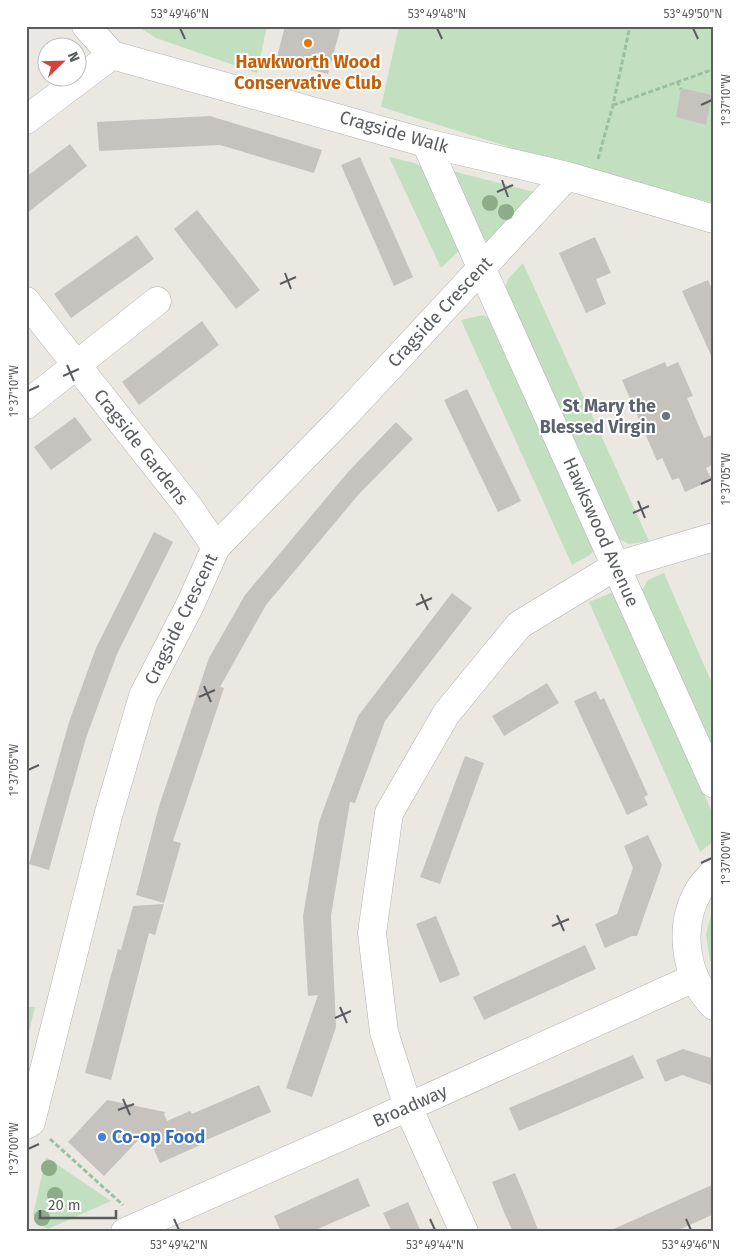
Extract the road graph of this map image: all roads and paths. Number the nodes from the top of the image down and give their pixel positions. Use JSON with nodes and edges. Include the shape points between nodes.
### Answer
{"nodes":[{"id":1,"x":86,"y":26,"type":"edge"},
{"id":2,"x":630,"y":26,"type":"edge"},
{"id":3,"x":112,"y":55,"type":"junction"},
{"id":4,"x":714,"y":69,"type":"edge"},
{"id":5,"x":677,"y":81,"type":"junction"},
{"id":6,"x":682,"y":90,"type":"dead end"},
{"id":7,"x":613,"y":104,"type":"junction"},
{"id":8,"x":26,"y":120,"type":"edge"},
{"id":9,"x":426,"y":143,"type":"junction"},
{"id":10,"x":579,"y":180,"type":"junction"},
{"id":11,"x":714,"y":219,"type":"edge"},
{"id":12,"x":481,"y":267,"type":"junction"},
{"id":13,"x":26,"y":301,"type":"edge"},
{"id":14,"x":157,"y":301,"type":"dead end"},
{"id":15,"x":76,"y":364,"type":"junction"},
{"id":16,"x":26,"y":405,"type":"edge"},
{"id":17,"x":714,"y":537,"type":"edge"},
{"id":18,"x":216,"y":547,"type":"junction"},
{"id":19,"x":616,"y":566,"type":"junction"},
{"id":20,"x":714,"y":784,"type":"edge"},
{"id":21,"x":714,"y":872,"type":"edge"},
{"id":22,"x":694,"y":978,"type":"junction"},
{"id":23,"x":714,"y":1006,"type":"edge"},
{"id":24,"x":408,"y":1107,"type":"junction"},
{"id":25,"x":28,"y":1123,"type":"edge"},
{"id":26,"x":134,"y":1228,"type":"edge"},
{"id":27,"x":464,"y":1232,"type":"edge"}],
"edges":[{"from":1,"to":3,"type":"street"},
{"from":2,"to":7,"type":"path"},
{"from":3,"to":8,"type":"street"},
{"from":3,"to":9,"type":"street","name":"Cragside Walk"},
{"from":4,"to":5,"type":"path"},
{"from":5,"to":6,"type":"path"},
{"from":5,"to":7,"type":"path"},
{"from":7,"to":10,"type":"path"},
{"from":9,"to":10,"type":"street","name":"Cragside Walk"},
{"from":9,"to":12,"type":"street","name":"Hawkswood Avenue"},
{"from":10,"to":11,"type":"street","name":"Cragside Walk"},
{"from":10,"to":12,"type":"street","name":"Cragside Crescent"},
{"from":12,"to":18,"type":"street","name":"Cragside Crescent","via":[[345,415]]},
{"from":12,"to":19,"type":"street","name":"Hawkswood Avenue"},
{"from":13,"to":15,"type":"street","name":"Cragside Gardens"},
{"from":14,"to":15,"type":"street"},
{"from":15,"to":16,"type":"street"},
{"from":15,"to":18,"type":"street","name":"Cragside Gardens"},
{"from":17,"to":19,"type":"street"},
{"from":18,"to":25,"type":"street","name":"Cragside Crescent","via":[[190,606],[143,696],[108,816]]},
{"from":19,"to":20,"type":"street","name":"Hawkswood Avenue"},
{"from":19,"to":24,"type":"street","via":[[519,625],[446,714],[389,813],[372,933],[384,1032]]},
{"from":21,"to":22,"type":"street","via":[[699,890],[688,918],[686,948]]},
{"from":22,"to":23,"type":"street"},
{"from":22,"to":24,"type":"street","name":"Broadway"},
{"from":24,"to":26,"type":"street","name":"Broadway"},
{"from":24,"to":27,"type":"street"},
{"from":25,"to":26,"type":"path"}]}
